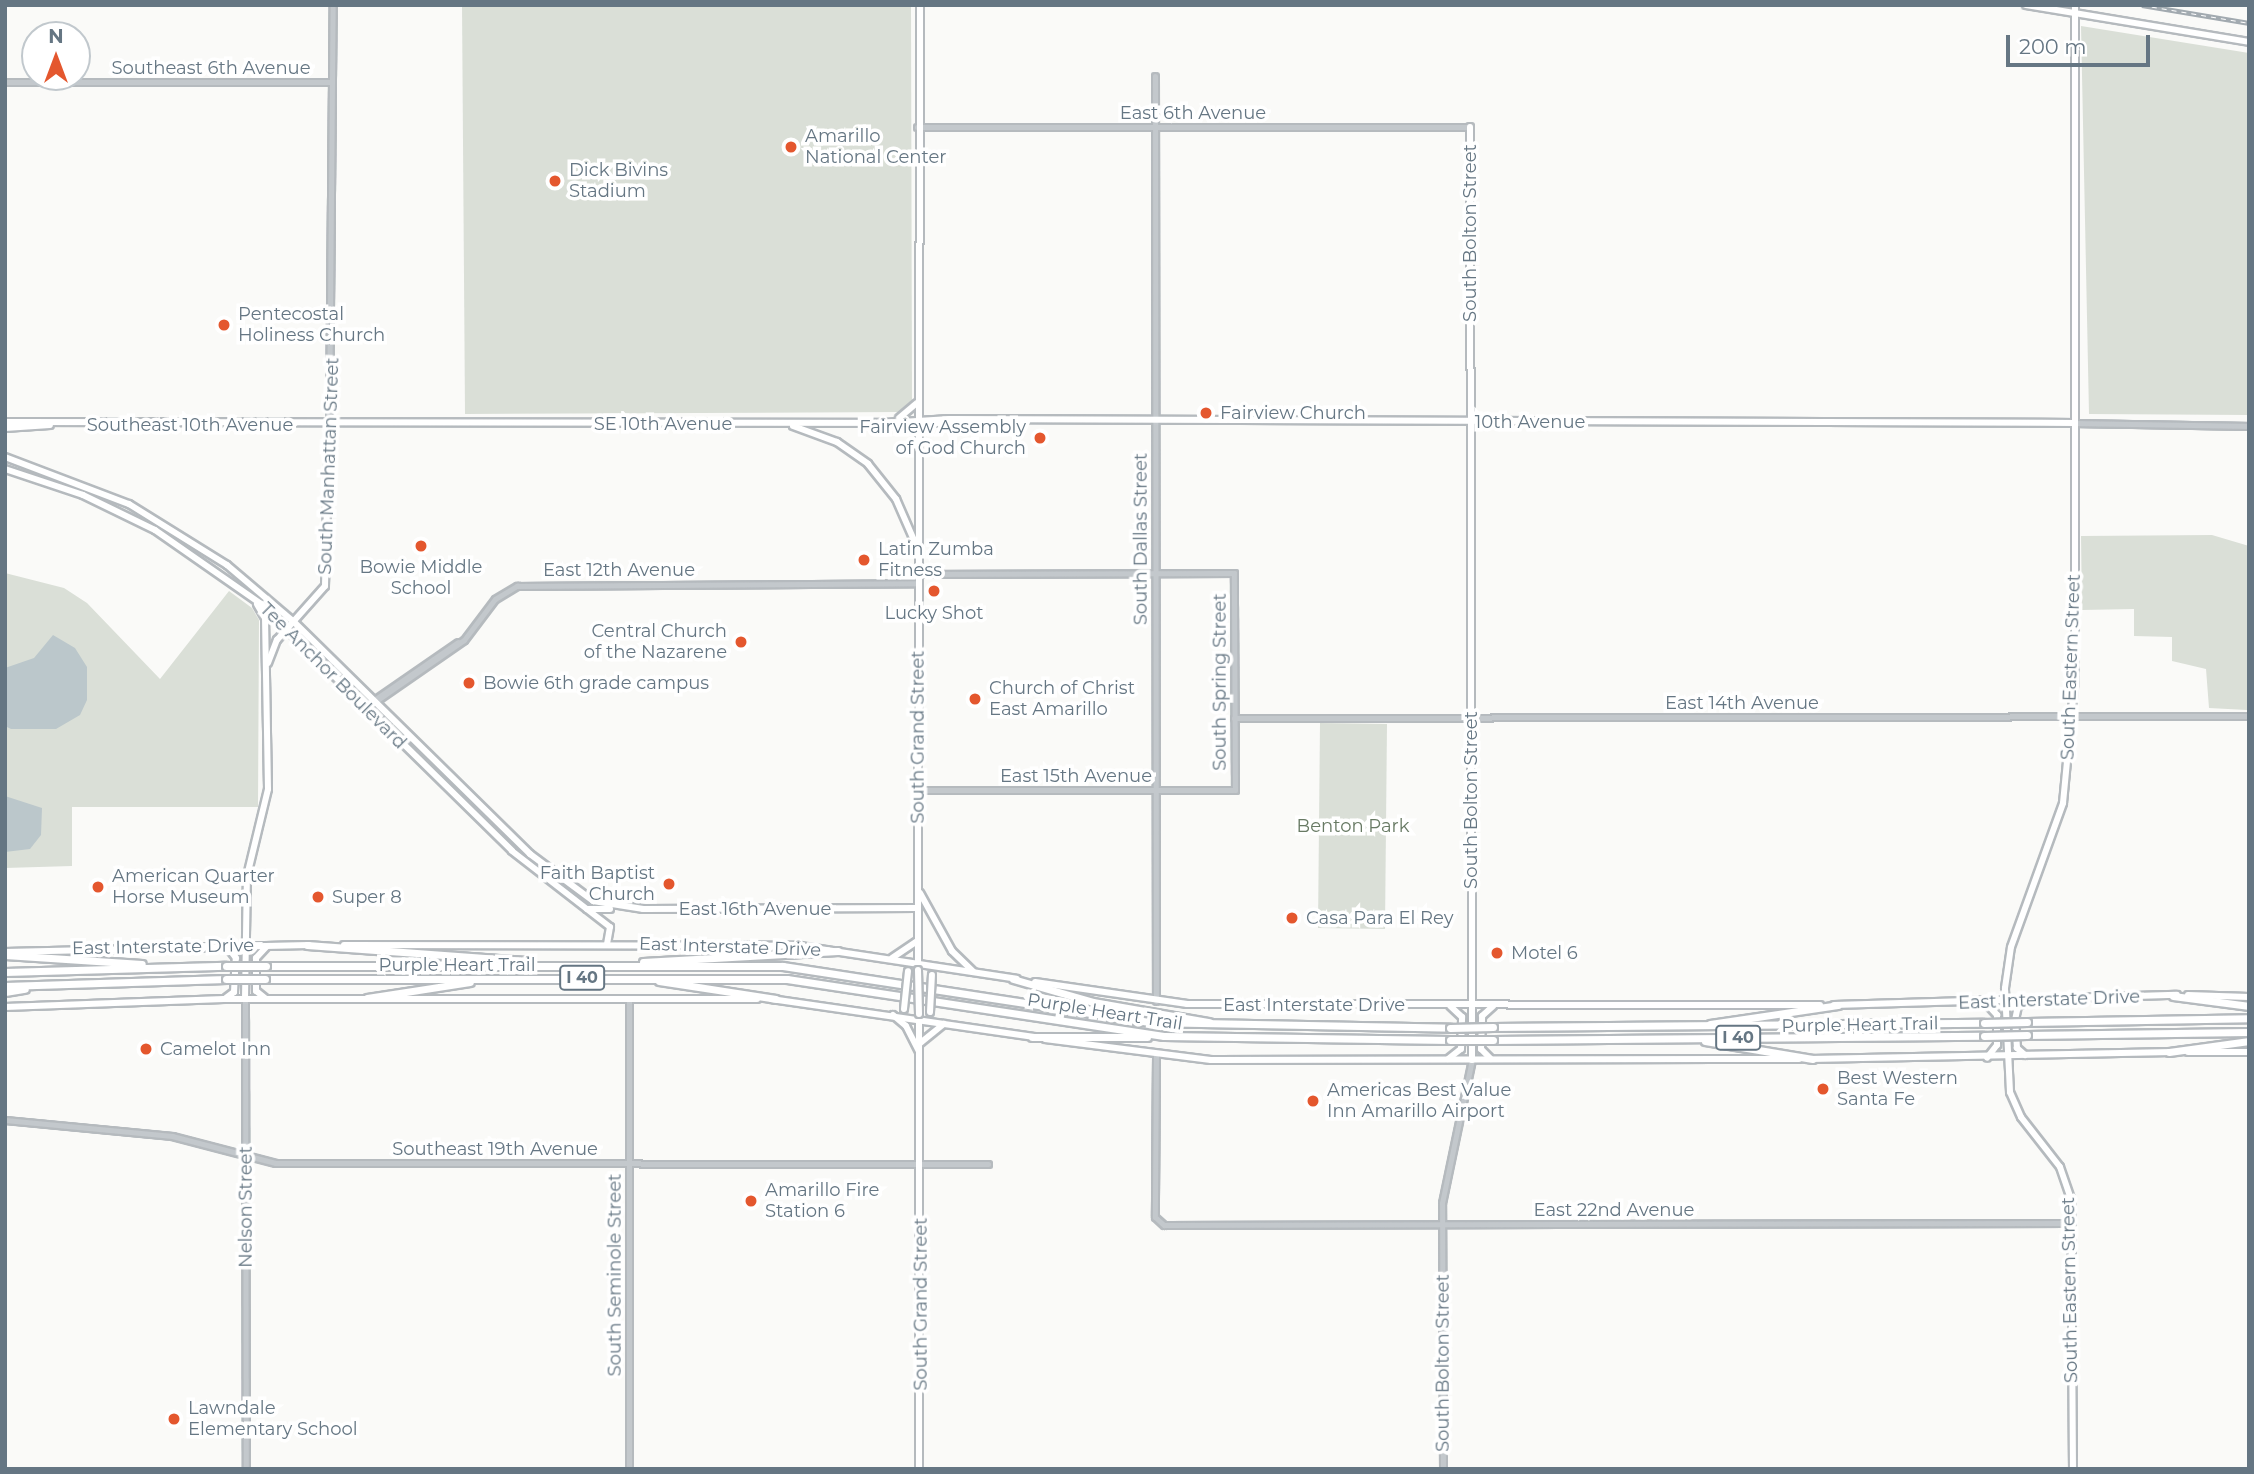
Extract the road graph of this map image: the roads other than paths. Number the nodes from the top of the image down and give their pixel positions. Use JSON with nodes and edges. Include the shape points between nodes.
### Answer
{"nodes":[{"id":1,"x":332,"y":5,"type":"edge"},
{"id":2,"x":918,"y":5,"type":"edge"},
{"id":3,"x":2026,"y":5,"type":"edge"},
{"id":4,"x":2075,"y":5,"type":"edge"},
{"id":5,"x":2076,"y":13,"type":"junction"},
{"id":6,"x":2249,"y":41,"type":"edge"},
{"id":7,"x":1155,"y":76,"type":"dead end"},
{"id":8,"x":5,"y":82,"type":"edge"},
{"id":9,"x":332,"y":82,"type":"junction"},
{"id":10,"x":917,"y":127,"type":"junction"},
{"id":11,"x":1155,"y":127,"type":"junction"},
{"id":12,"x":1470,"y":127,"type":"joint"},
{"id":13,"x":918,"y":402,"type":"junction"},
{"id":14,"x":893,"y":420,"type":"junction"},
{"id":15,"x":5,"y":422,"type":"edge"},
{"id":16,"x":1155,"y":422,"type":"junction"},
{"id":17,"x":1470,"y":422,"type":"junction"},
{"id":18,"x":918,"y":423,"type":"junction"},
{"id":19,"x":2075,"y":423,"type":"junction"},
{"id":20,"x":329,"y":424,"type":"junction"},
{"id":21,"x":785,"y":424,"type":"junction"},
{"id":22,"x":829,"y":424,"type":"junction"},
{"id":23,"x":869,"y":424,"type":"junction"},
{"id":24,"x":50,"y":425,"type":"junction"},
{"id":25,"x":2249,"y":426,"type":"edge"},
{"id":26,"x":5,"y":428,"type":"edge"},
{"id":27,"x":836,"y":442,"type":"junction"},
{"id":28,"x":5,"y":457,"type":"edge"},
{"id":29,"x":5,"y":469,"type":"edge"},
{"id":30,"x":918,"y":549,"type":"junction"},
{"id":31,"x":919,"y":574,"type":"junction"},
{"id":32,"x":1155,"y":574,"type":"junction"},
{"id":33,"x":919,"y":583,"type":"junction"},
{"id":34,"x":251,"y":596,"type":"junction"},
{"id":35,"x":294,"y":622,"type":"junction"},
{"id":36,"x":287,"y":630,"type":"junction"},
{"id":37,"x":267,"y":668,"type":"junction"},
{"id":38,"x":374,"y":700,"type":"junction"},
{"id":39,"x":366,"y":708,"type":"junction"},
{"id":40,"x":2249,"y":716,"type":"edge"},
{"id":41,"x":2070,"y":717,"type":"junction"},
{"id":42,"x":1234,"y":718,"type":"junction"},
{"id":43,"x":1471,"y":718,"type":"junction"},
{"id":44,"x":918,"y":790,"type":"junction"},
{"id":45,"x":1155,"y":790,"type":"junction"},
{"id":46,"x":1235,"y":790,"type":"joint"},
{"id":47,"x":918,"y":888,"type":"junction"},
{"id":48,"x":593,"y":901,"type":"joint"},
{"id":49,"x":918,"y":908,"type":"junction"},
{"id":50,"x":587,"y":909,"type":"junction"},
{"id":51,"x":643,"y":909,"type":"junction"},
{"id":52,"x":918,"y":940,"type":"junction"},
{"id":53,"x":607,"y":944,"type":"junction"},
{"id":54,"x":226,"y":945,"type":"junction"},
{"id":55,"x":246,"y":945,"type":"junction"},
{"id":56,"x":269,"y":945,"type":"junction"},
{"id":57,"x":307,"y":945,"type":"junction"},
{"id":58,"x":838,"y":951,"type":"junction"},
{"id":59,"x":5,"y":954,"type":"edge"},
{"id":60,"x":888,"y":959,"type":"junction"},
{"id":61,"x":902,"y":961,"type":"junction"},
{"id":62,"x":544,"y":965,"type":"junction"},
{"id":63,"x":619,"y":965,"type":"junction"},
{"id":64,"x":150,"y":966,"type":"junction"},
{"id":65,"x":918,"y":967,"type":"junction"},
{"id":66,"x":944,"y":968,"type":"junction"},
{"id":67,"x":5,"y":972,"type":"edge"},
{"id":68,"x":976,"y":973,"type":"junction"},
{"id":69,"x":489,"y":978,"type":"junction"},
{"id":70,"x":634,"y":978,"type":"junction"},
{"id":71,"x":1013,"y":979,"type":"junction"},
{"id":72,"x":99,"y":981,"type":"junction"},
{"id":73,"x":5,"y":986,"type":"edge"},
{"id":74,"x":5,"y":992,"type":"edge"},
{"id":75,"x":2173,"y":996,"type":"junction"},
{"id":76,"x":2249,"y":997,"type":"edge"},
{"id":77,"x":367,"y":998,"type":"junction"},
{"id":78,"x":629,"y":998,"type":"junction"},
{"id":79,"x":224,"y":999,"type":"junction"},
{"id":80,"x":245,"y":999,"type":"junction"},
{"id":81,"x":268,"y":999,"type":"junction"},
{"id":82,"x":776,"y":999,"type":"junction"},
{"id":83,"x":1156,"y":1001,"type":"junction"},
{"id":84,"x":2031,"y":1001,"type":"junction"},
{"id":85,"x":1985,"y":1002,"type":"junction"},
{"id":86,"x":2005,"y":1002,"type":"junction"},
{"id":87,"x":1472,"y":1005,"type":"junction"},
{"id":88,"x":1838,"y":1005,"type":"junction"},
{"id":89,"x":1448,"y":1006,"type":"junction"},
{"id":90,"x":1494,"y":1006,"type":"junction"},
{"id":91,"x":2249,"y":1006,"type":"edge"},
{"id":92,"x":5,"y":1007,"type":"edge"},
{"id":93,"x":893,"y":1014,"type":"junction"},
{"id":94,"x":919,"y":1016,"type":"junction"},
{"id":95,"x":2249,"y":1018,"type":"edge"},
{"id":96,"x":935,"y":1022,"type":"junction"},
{"id":97,"x":948,"y":1024,"type":"junction"},
{"id":98,"x":1248,"y":1026,"type":"junction"},
{"id":99,"x":1694,"y":1027,"type":"junction"},
{"id":100,"x":2249,"y":1032,"type":"edge"},
{"id":101,"x":1032,"y":1037,"type":"junction"},
{"id":102,"x":1179,"y":1037,"type":"junction"},
{"id":103,"x":1687,"y":1038,"type":"junction"},
{"id":104,"x":2249,"y":1041,"type":"edge"},
{"id":105,"x":919,"y":1048,"type":"junction"},
{"id":106,"x":2169,"y":1052,"type":"junction"},
{"id":107,"x":2249,"y":1052,"type":"edge"},
{"id":108,"x":1156,"y":1056,"type":"junction"},
{"id":109,"x":2028,"y":1056,"type":"junction"},
{"id":110,"x":2007,"y":1057,"type":"junction"},
{"id":111,"x":1986,"y":1058,"type":"junction"},
{"id":112,"x":1813,"y":1059,"type":"junction"},
{"id":113,"x":1447,"y":1060,"type":"junction"},
{"id":114,"x":1472,"y":1060,"type":"junction"},
{"id":115,"x":1494,"y":1060,"type":"junction"},
{"id":116,"x":5,"y":1120,"type":"edge"},
{"id":117,"x":246,"y":1157,"type":"junction"},
{"id":118,"x":629,"y":1163,"type":"junction"},
{"id":119,"x":988,"y":1164,"type":"dead end"},
{"id":120,"x":921,"y":1165,"type":"junction"},
{"id":121,"x":2072,"y":1223,"type":"junction"},
{"id":122,"x":1443,"y":1224,"type":"junction"},
{"id":123,"x":246,"y":1469,"type":"edge"},
{"id":124,"x":629,"y":1469,"type":"edge"},
{"id":125,"x":919,"y":1469,"type":"edge"},
{"id":126,"x":1443,"y":1469,"type":"edge"},
{"id":127,"x":2073,"y":1469,"type":"edge"}],
"edges":[{"from":1,"to":9,"type":"street","name":"South Manhattan Street"},
{"from":2,"to":10,"type":"main road","name":"South Grand Street"},
{"from":3,"to":5,"type":"main road"},
{"from":4,"to":5,"type":"main road","name":"South Eastern Street"},
{"from":5,"to":6,"type":"main road"},
{"from":5,"to":19,"type":"main road","name":"South Eastern Street"},
{"from":7,"to":11,"type":"street","name":"South Dallas Street"},
{"from":8,"to":9,"type":"street","name":"Southeast 6th Avenue"},
{"from":9,"to":20,"type":"street","name":"South Manhattan Street"},
{"from":10,"to":11,"type":"street","name":"East 6th Avenue"},
{"from":10,"to":13,"type":"main road","name":"South Grand Street"},
{"from":11,"to":12,"type":"street","name":"East 6th Avenue"},
{"from":11,"to":16,"type":"street","name":"South Dallas Street"},
{"from":12,"to":17,"type":"main road","name":"South Bolton Street"},
{"from":13,"to":14,"type":"main road","via":[[906,415]]},
{"from":13,"to":18,"type":"main road","name":"South Grand Street"},
{"from":14,"to":18,"type":"main road","name":"10th Avenue"},
{"from":14,"to":23,"type":"main road","name":"10th Avenue"},
{"from":15,"to":24,"type":"main road"},
{"from":16,"to":17,"type":"main road","name":"10th Avenue"},
{"from":16,"to":18,"type":"main road","name":"10th Avenue"},
{"from":16,"to":32,"type":"street","name":"South Dallas Street"},
{"from":17,"to":19,"type":"main road","name":"10th Avenue"},
{"from":17,"to":43,"type":"main road","name":"South Bolton Street"},
{"from":18,"to":23,"type":"main road","name":"10th Avenue"},
{"from":18,"to":30,"type":"main road","name":"South Grand Street"},
{"from":19,"to":25,"type":"street"},
{"from":19,"to":41,"type":"main road","name":"South Eastern Street","via":[[2075,679]]},
{"from":20,"to":21,"type":"main road","name":"SE 10th Avenue"},
{"from":20,"to":24,"type":"main road","name":"Southeast 10th Avenue"},
{"from":20,"to":35,"type":"main road","name":"South Manhattan Street","via":[[327,578],[321,593]]},
{"from":21,"to":22,"type":"main road","name":"SE 10th Avenue"},
{"from":21,"to":27,"type":"main road"},
{"from":22,"to":23,"type":"main road","name":"SE 10th Avenue"},
{"from":22,"to":27,"type":"main road"},
{"from":24,"to":26,"type":"main road"},
{"from":27,"to":30,"type":"main road","via":[[885,484]]},
{"from":28,"to":35,"type":"main road","name":"Tee Anchor Boulevard","via":[[76,481],[160,521],[227,565]]},
{"from":29,"to":34,"type":"main road","name":"Tee Anchor Boulevard","via":[[73,491],[145,524]]},
{"from":30,"to":31,"type":"main road","name":"South Grand Street"},
{"from":31,"to":32,"type":"street"},
{"from":31,"to":33,"type":"main road","name":"South Grand Street"},
{"from":32,"to":42,"type":"street","name":"South Spring Street","via":[[1234,573]]},
{"from":32,"to":45,"type":"street","name":"South Dallas Street"},
{"from":33,"to":38,"type":"street","name":"East 12th Avenue","via":[[530,584],[503,593],[464,640],[390,683]]},
{"from":33,"to":44,"type":"main road","name":"South Grand Street"},
{"from":34,"to":36,"type":"main road","name":"Tee Anchor Boulevard"},
{"from":34,"to":37,"type":"main road","name":"Nelson Street","via":[[265,618]]},
{"from":35,"to":36,"type":"main road"},
{"from":35,"to":38,"type":"main road","name":"Tee Anchor Boulevard"},
{"from":36,"to":37,"type":"main road","via":[[272,648]]},
{"from":36,"to":39,"type":"main road","name":"Tee Anchor Boulevard"},
{"from":37,"to":55,"type":"main road","name":"Nelson Street","via":[[268,789],[247,876]]},
{"from":38,"to":39,"type":"street"},
{"from":38,"to":48,"type":"main road","name":"Tee Anchor Boulevard","via":[[530,854]]},
{"from":39,"to":50,"type":"main road","name":"Tee Anchor Boulevard","via":[[512,851]]},
{"from":40,"to":41,"type":"street","name":"East 14th Avenue"},
{"from":41,"to":43,"type":"street","name":"East 14th Avenue"},
{"from":41,"to":86,"type":"main road","name":"South Eastern Street","via":[[2063,803],[2011,947]]},
{"from":42,"to":43,"type":"street","name":"East 14th Avenue"},
{"from":42,"to":46,"type":"street","name":"South Spring Street"},
{"from":43,"to":87,"type":"main road","name":"South Bolton Street"},
{"from":44,"to":45,"type":"street","name":"East 15th Avenue"},
{"from":44,"to":47,"type":"main road","name":"South Grand Street"},
{"from":45,"to":46,"type":"street","name":"East 15th Avenue"},
{"from":45,"to":83,"type":"street","name":"South Dallas Street"},
{"from":47,"to":49,"type":"main road","name":"South Grand Street"},
{"from":47,"to":68,"type":"main road","via":[[952,951]]},
{"from":48,"to":51,"type":"main road","name":"East 16th Avenue"},
{"from":49,"to":51,"type":"main road","name":"East 16th Avenue"},
{"from":49,"to":52,"type":"main road","name":"South Grand Street"},
{"from":50,"to":51,"type":"main road"},
{"from":50,"to":53,"type":"main road","name":"Tee Anchor Boulevard","via":[[610,927]]},
{"from":52,"to":60,"type":"main road","via":[[907,953]]},
{"from":52,"to":65,"type":"main road","name":"South Grand Street"},
{"from":53,"to":57,"type":"main road","name":"East Interstate Drive"},
{"from":53,"to":58,"type":"main road","name":"East Interstate Drive","via":[[779,945]]},
{"from":54,"to":55,"type":"main road","name":"East Interstate Drive"},
{"from":54,"to":59,"type":"main road","name":"East Interstate Drive"},
{"from":54,"to":79,"type":"main road","via":[[236,958],[235,989]]},
{"from":55,"to":56,"type":"main road","name":"East Interstate Drive"},
{"from":55,"to":80,"type":"main road","name":"Nelson Street"},
{"from":56,"to":57,"type":"main road","name":"East Interstate Drive"},
{"from":56,"to":81,"type":"main road","via":[[256,958],[256,991]]},
{"from":57,"to":62,"type":"highway"},
{"from":58,"to":60,"type":"main road","name":"East Interstate Drive"},
{"from":58,"to":63,"type":"highway"},
{"from":59,"to":64,"type":"highway"},
{"from":60,"to":61,"type":"main road","name":"East Interstate Drive"},
{"from":61,"to":65,"type":"main road","name":"East Interstate Drive"},
{"from":61,"to":93,"type":"main road","bridge":true,"via":[[908,971],[904,1009]]},
{"from":62,"to":63,"type":"highway","name":"Purple Heart Trail","number":"I 40"},
{"from":62,"to":64,"type":"highway","name":"Purple Heart Trail","number":"I 40","bridge":true},
{"from":63,"to":98,"type":"highway","name":"Purple Heart Trail","number":"I 40","via":[[794,967],[1151,1022]]},
{"from":64,"to":67,"type":"highway","name":"Purple Heart Trail","number":"I 40"},
{"from":65,"to":66,"type":"main road","name":"East Interstate Drive"},
{"from":65,"to":94,"type":"main road","name":"South Grand Street","bridge":true},
{"from":66,"to":68,"type":"main road","name":"East Interstate Drive"},
{"from":66,"to":96,"type":"main road","bridge":true,"via":[[932,975],[930,1012]]},
{"from":68,"to":71,"type":"main road","name":"East Interstate Drive"},
{"from":69,"to":70,"type":"highway","name":"Purple Heart Trail","number":"I 40"},
{"from":69,"to":72,"type":"highway","name":"Purple Heart Trail","number":"I 40","bridge":true},
{"from":69,"to":77,"type":"highway"},
{"from":70,"to":82,"type":"highway"},
{"from":70,"to":102,"type":"highway","name":"Purple Heart Trail","number":"I 40","via":[[817,982]]},
{"from":71,"to":83,"type":"main road","name":"East Interstate Drive"},
{"from":71,"to":98,"type":"highway","via":[[1093,1002]]},
{"from":72,"to":73,"type":"highway","name":"Purple Heart Trail","number":"I 40"},
{"from":72,"to":74,"type":"highway"},
{"from":75,"to":76,"type":"main road","name":"East Interstate Drive"},
{"from":75,"to":84,"type":"main road","name":"East Interstate Drive"},
{"from":75,"to":91,"type":"highway"},
{"from":77,"to":78,"type":"main road"},
{"from":77,"to":81,"type":"main road"},
{"from":78,"to":82,"type":"main road"},
{"from":78,"to":118,"type":"street","name":"South Seminole Street"},
{"from":79,"to":80,"type":"main road"},
{"from":79,"to":92,"type":"main road"},
{"from":80,"to":81,"type":"main road"},
{"from":80,"to":117,"type":"street","name":"Nelson Street"},
{"from":82,"to":93,"type":"main road"},
{"from":83,"to":89,"type":"main road","name":"East Interstate Drive"},
{"from":84,"to":86,"type":"main road","name":"East Interstate Drive"},
{"from":84,"to":109,"type":"main road","via":[[2016,1010],[2017,1048]]},
{"from":85,"to":86,"type":"main road","name":"East Interstate Drive"},
{"from":85,"to":88,"type":"main road","name":"East Interstate Drive"},
{"from":85,"to":111,"type":"main road","via":[[1997,1014],[1997,1045]]},
{"from":86,"to":110,"type":"main road","name":"South Eastern Street"},
{"from":87,"to":89,"type":"main road","name":"East Interstate Drive"},
{"from":87,"to":90,"type":"main road","name":"East Interstate Drive"},
{"from":87,"to":114,"type":"main road","name":"South Bolton Street"},
{"from":88,"to":90,"type":"main road","name":"East Interstate Drive"},
{"from":88,"to":99,"type":"highway"},
{"from":89,"to":113,"type":"main road","via":[[1462,1017],[1461,1049]]},
{"from":90,"to":115,"type":"main road","via":[[1482,1016],[1481,1049]]},
{"from":93,"to":94,"type":"main road"},
{"from":93,"to":105,"type":"main road"},
{"from":94,"to":96,"type":"main road"},
{"from":94,"to":105,"type":"main road","name":"South Grand Street"},
{"from":95,"to":99,"type":"highway","name":"Purple Heart Trail","number":"I 40","bridge":true},
{"from":96,"to":97,"type":"main road"},
{"from":97,"to":101,"type":"main road"},
{"from":97,"to":105,"type":"main road","via":[[934,1028]]},
{"from":98,"to":99,"type":"highway","name":"Purple Heart Trail","number":"I 40","bridge":true},
{"from":100,"to":103,"type":"highway","name":"Purple Heart Trail","number":"I 40","bridge":true},
{"from":101,"to":102,"type":"highway"},
{"from":101,"to":108,"type":"main road"},
{"from":102,"to":103,"type":"highway","name":"Purple Heart Trail","number":"I 40","bridge":true},
{"from":103,"to":112,"type":"highway"},
{"from":104,"to":106,"type":"highway"},
{"from":105,"to":120,"type":"main road","name":"South Grand Street"},
{"from":106,"to":107,"type":"main road"},
{"from":106,"to":109,"type":"main road"},
{"from":108,"to":113,"type":"main road"},
{"from":108,"to":122,"type":"street","name":"East 22nd Avenue","via":[[1157,1222]]},
{"from":109,"to":110,"type":"main road"},
{"from":110,"to":111,"type":"main road"},
{"from":110,"to":121,"type":"main road","name":"South Eastern Street","via":[[2016,1108],[2064,1175]]},
{"from":111,"to":112,"type":"main road"},
{"from":112,"to":115,"type":"main road"},
{"from":113,"to":114,"type":"main road"},
{"from":114,"to":115,"type":"main road"},
{"from":114,"to":122,"type":"street","name":"South Bolton Street","via":[[1467,1104],[1444,1187]]},
{"from":116,"to":117,"type":"street","name":"Southeast 19th Avenue","via":[[172,1136]]},
{"from":117,"to":118,"type":"street","name":"Southeast 19th Avenue","via":[[292,1163]]},
{"from":117,"to":123,"type":"street","name":"Nelson Street"},
{"from":118,"to":120,"type":"street","name":"Southeast 19th Avenue"},
{"from":118,"to":124,"type":"street","name":"South Seminole Street"},
{"from":119,"to":120,"type":"street","name":"Southeast 19th Avenue"},
{"from":120,"to":125,"type":"main road","name":"South Grand Street"},
{"from":121,"to":122,"type":"street","name":"East 22nd Avenue"},
{"from":121,"to":127,"type":"main road","name":"South Eastern Street"},
{"from":122,"to":126,"type":"street","name":"South Bolton Street"}]}
